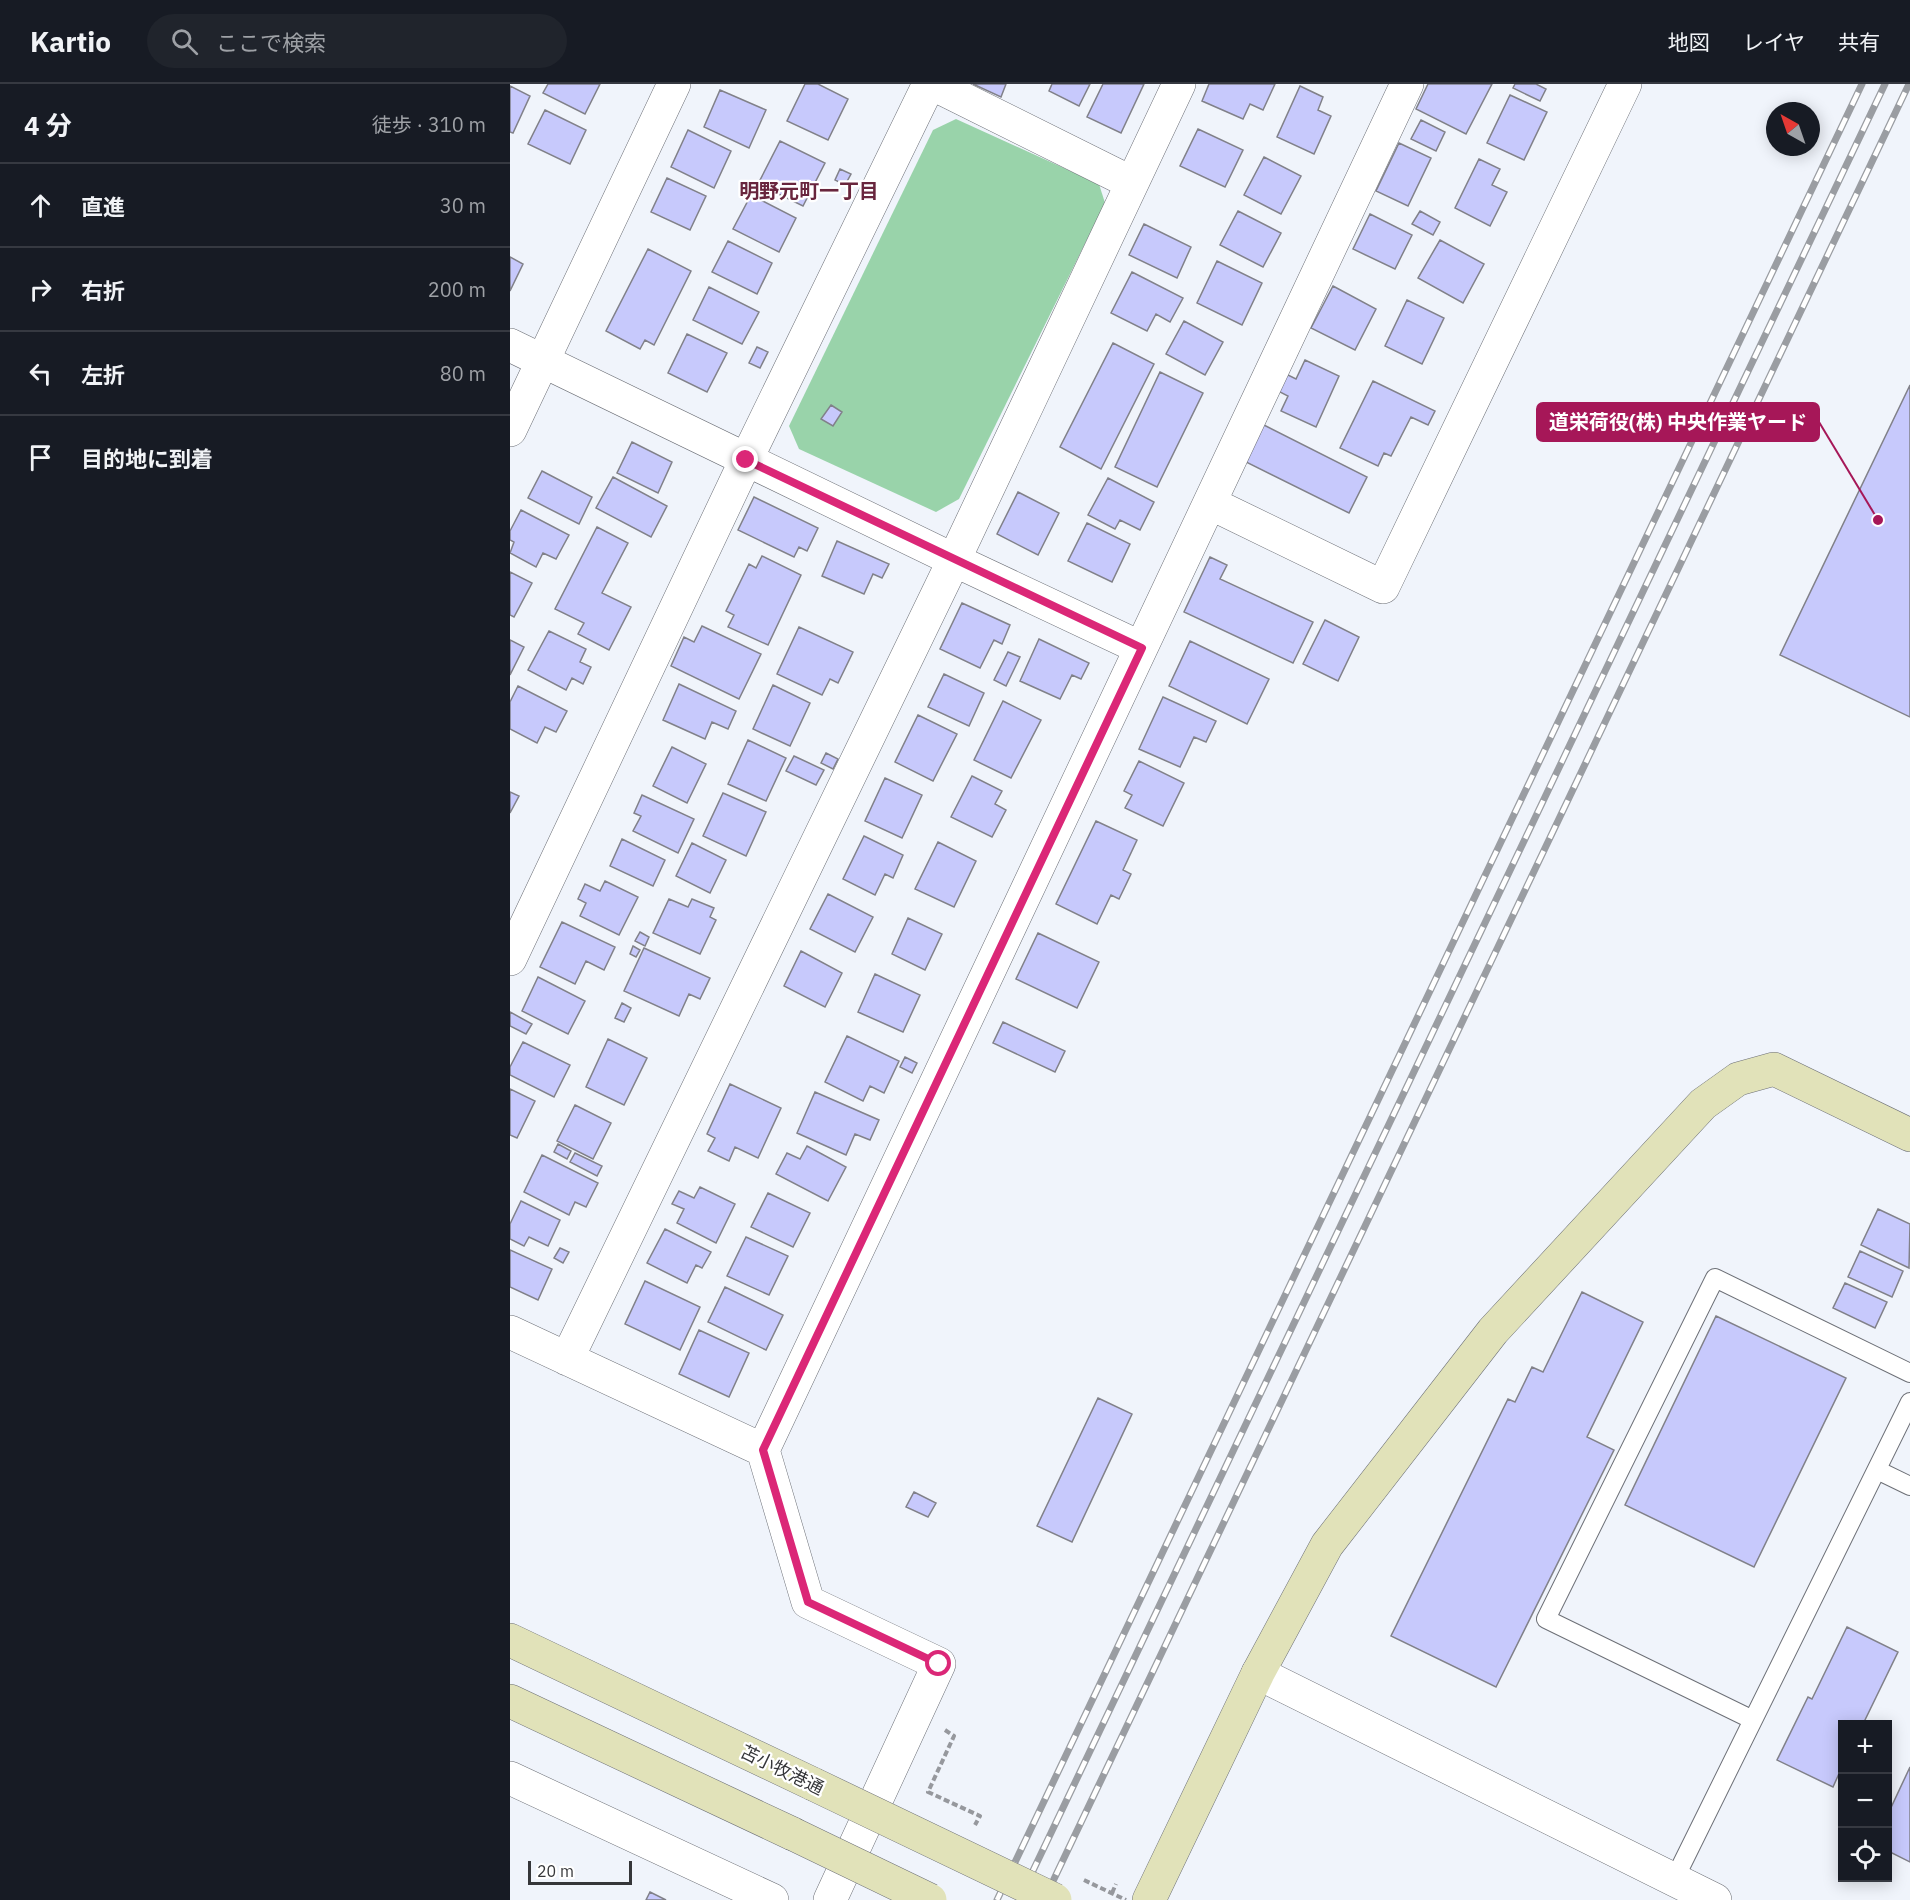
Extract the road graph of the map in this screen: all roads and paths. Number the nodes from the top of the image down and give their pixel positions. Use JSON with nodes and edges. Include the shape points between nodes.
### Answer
{"nodes":[{"id":1,"x":674,"y":84,"type":"edge"},
{"id":2,"x":931,"y":84,"type":"edge"},
{"id":3,"x":1179,"y":84,"type":"edge"},
{"id":4,"x":1407,"y":84,"type":"edge"},
{"id":5,"x":1625,"y":84,"type":"edge"},
{"id":6,"x":1132,"y":183,"type":"junction"},
{"id":7,"x":510,"y":345,"type":"edge"},
{"id":8,"x":542,"y":361,"type":"junction"},
{"id":9,"x":510,"y":430,"type":"edge"},
{"id":10,"x":746,"y":460,"type":"junction"},
{"id":11,"x":1210,"y":503,"type":"junction"},
{"id":12,"x":954,"y":560,"type":"junction"},
{"id":13,"x":1142,"y":648,"type":"junction"},
{"id":14,"x":510,"y":959,"type":"edge"},
{"id":15,"x":1910,"y":1135,"type":"edge"},
{"id":16,"x":510,"y":1332,"type":"edge"},
{"id":17,"x":567,"y":1359,"type":"junction"},
{"id":18,"x":1910,"y":1373,"type":"edge"},
{"id":19,"x":1910,"y":1402,"type":"edge"},
{"id":20,"x":763,"y":1450,"type":"junction"},
{"id":21,"x":1877,"y":1470,"type":"junction"},
{"id":22,"x":1910,"y":1486,"type":"edge"},
{"id":23,"x":510,"y":1640,"type":"edge"},
{"id":24,"x":1258,"y":1673,"type":"junction"},
{"id":25,"x":510,"y":1701,"type":"edge"},
{"id":26,"x":1753,"y":1720,"type":"junction"},
{"id":27,"x":954,"y":1736,"type":"dead end"},
{"id":28,"x":510,"y":1778,"type":"edge"},
{"id":29,"x":974,"y":1829,"type":"dead end"},
{"id":30,"x":1674,"y":1880,"type":"junction"},
{"id":31,"x":772,"y":1900,"type":"edge"},
{"id":32,"x":830,"y":1900,"type":"edge"},
{"id":33,"x":930,"y":1900,"type":"edge"},
{"id":34,"x":1055,"y":1900,"type":"edge"},
{"id":35,"x":1149,"y":1900,"type":"edge"},
{"id":36,"x":1715,"y":1900,"type":"edge"}],
"edges":[{"from":1,"to":8,"type":"street"},
{"from":2,"to":6,"type":"street"},
{"from":2,"to":10,"type":"street"},
{"from":3,"to":6,"type":"street"},
{"from":4,"to":11,"type":"street"},
{"from":5,"to":11,"type":"street","via":[[1383,587]]},
{"from":6,"to":12,"type":"street"},
{"from":7,"to":8,"type":"street"},
{"from":8,"to":9,"type":"street"},
{"from":8,"to":10,"type":"street"},
{"from":10,"to":12,"type":"street"},
{"from":10,"to":14,"type":"street"},
{"from":11,"to":13,"type":"street"},
{"from":12,"to":13,"type":"street"},
{"from":12,"to":17,"type":"street"},
{"from":13,"to":20,"type":"street"},
{"from":15,"to":24,"type":"street","via":[[1774,1069],[1738,1079],[1703,1104],[1493,1331],[1327,1545]]},
{"from":16,"to":17,"type":"street"},
{"from":17,"to":20,"type":"street"},
{"from":18,"to":26,"type":"lane","via":[[1715,1278],[1546,1619]]},
{"from":19,"to":21,"type":"lane"},
{"from":20,"to":32,"type":"street","via":[[808,1602],[939,1664]]},
{"from":21,"to":22,"type":"lane"},
{"from":21,"to":26,"type":"lane"},
{"from":23,"to":34,"type":"street","name":"苫小牧港通","bridge":true},
{"from":24,"to":30,"type":"street"},
{"from":24,"to":35,"type":"street"},
{"from":25,"to":33,"type":"street","bridge":true},
{"from":26,"to":30,"type":"lane"},
{"from":27,"to":29,"type":"path","via":[[928,1792],[980,1816]]},
{"from":28,"to":31,"type":"street"},
{"from":30,"to":36,"type":"street"}]}
